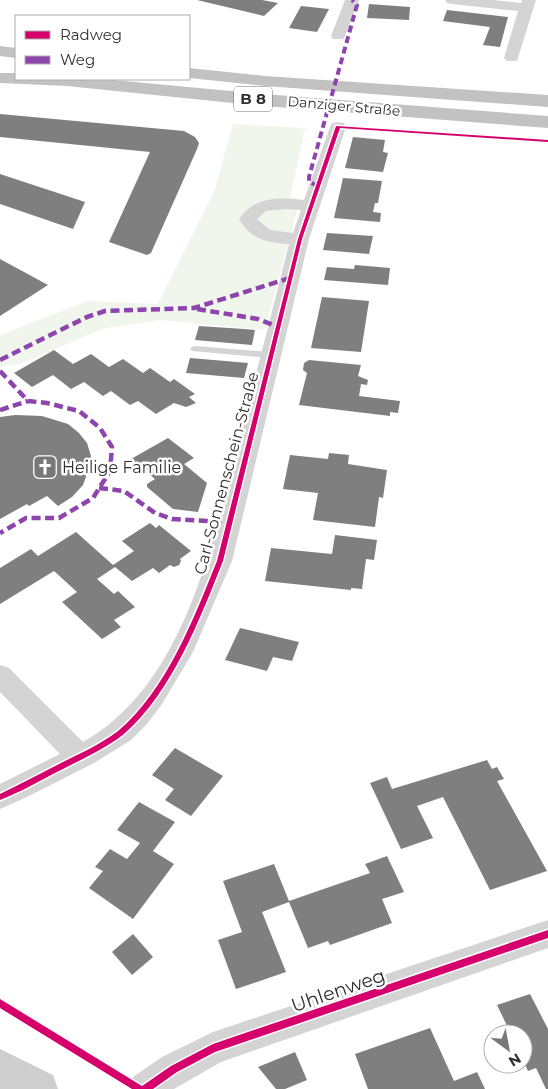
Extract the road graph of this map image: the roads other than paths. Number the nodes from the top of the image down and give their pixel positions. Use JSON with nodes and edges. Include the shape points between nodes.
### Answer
{"nodes":[{"id":1,"x":352,"y":0,"type":"edge"},
{"id":2,"x":452,"y":0,"type":"edge"},
{"id":3,"x":533,"y":2,"type":"edge"},
{"id":4,"x":338,"y":36,"type":"dead end"},
{"id":5,"x":0,"y":51,"type":"edge"},
{"id":6,"x":15,"y":53,"type":"edge"},
{"id":7,"x":512,"y":58,"type":"dead end"},
{"id":8,"x":0,"y":71,"type":"edge"},
{"id":9,"x":190,"y":72,"type":"edge"},
{"id":10,"x":15,"y":74,"type":"edge"},
{"id":11,"x":0,"y":78,"type":"edge"},
{"id":12,"x":15,"y":79,"type":"edge"},
{"id":13,"x":58,"y":80,"type":"edge"},
{"id":14,"x":548,"y":101,"type":"edge"},
{"id":15,"x":548,"y":122,"type":"edge"},
{"id":16,"x":338,"y":127,"type":"dead end"},
{"id":17,"x":312,"y":206,"type":"junction"},
{"id":18,"x":300,"y":239,"type":"junction"},
{"id":19,"x":195,"y":349,"type":"dead end"},
{"id":20,"x":270,"y":355,"type":"junction"},
{"id":21,"x":0,"y":675,"type":"edge"},
{"id":22,"x":80,"y":757,"type":"junction"},
{"id":23,"x":0,"y":797,"type":"edge"},
{"id":24,"x":548,"y":934,"type":"edge"},
{"id":25,"x":0,"y":1068,"type":"edge"},
{"id":26,"x":39,"y":1089,"type":"edge"},
{"id":27,"x":145,"y":1089,"type":"edge"}],
"edges":[{"from":1,"to":4,"type":"street"},
{"from":2,"to":3,"type":"street"},
{"from":3,"to":7,"type":"street"},
{"from":5,"to":6,"type":"highway"},
{"from":8,"to":10,"type":"highway"},
{"from":9,"to":14,"type":"highway","name":"Danziger Straße","number":"B 8","via":[[265,81]]},
{"from":11,"to":12,"type":"highway","name":"Danziger Straße"},
{"from":13,"to":15,"type":"highway","name":"Danziger Straße","number":"B 8"},
{"from":16,"to":17,"type":"street","name":"Carl-Sonnenschein-Straße"},
{"from":17,"to":18,"type":"street","name":"Carl-Sonnenschein-Straße"},
{"from":17,"to":18,"type":"street","via":[[270,204],[259,207],[248,219],[255,231],[263,235]]},
{"from":18,"to":20,"type":"street","name":"Carl-Sonnenschein-Straße"},
{"from":19,"to":20,"type":"lane"},
{"from":20,"to":22,"type":"street","name":"Carl-Sonnenschein-Straße","via":[[220,561],[208,592],[165,680],[154,695],[122,731]]},
{"from":21,"to":22,"type":"street"},
{"from":22,"to":23,"type":"street","name":"Carl-Sonnenschein-Straße"},
{"from":24,"to":27,"type":"street","name":"Uhlenweg","via":[[213,1048]]},
{"from":25,"to":26,"type":"street"}]}
